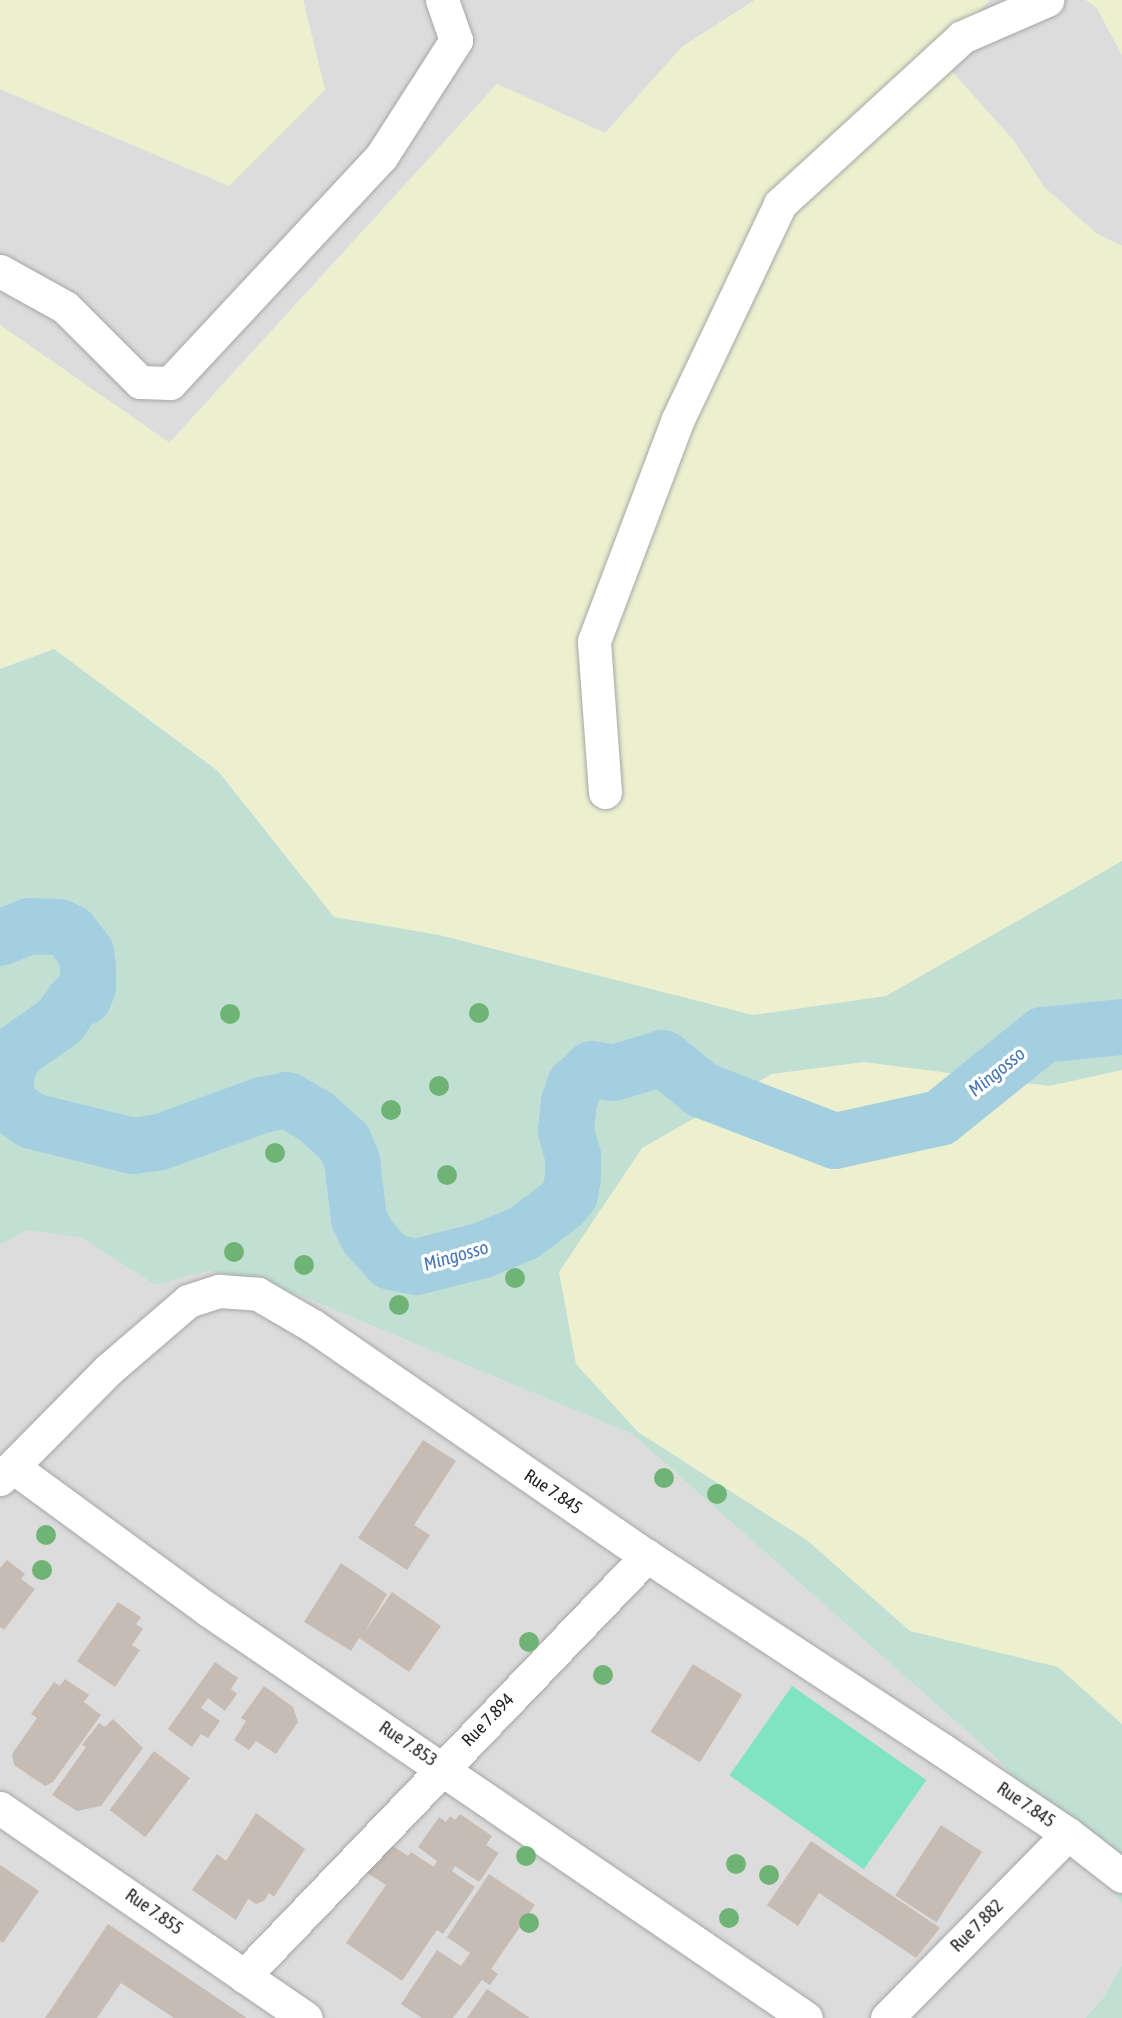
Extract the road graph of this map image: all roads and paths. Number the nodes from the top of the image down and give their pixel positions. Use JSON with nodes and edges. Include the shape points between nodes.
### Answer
{"nodes":[{"id":1,"x":442,"y":0,"type":"edge"},
{"id":2,"x":1048,"y":0,"type":"edge"},
{"id":3,"x":0,"y":271,"type":"edge"},
{"id":4,"x":606,"y":792,"type":"dead end"},
{"id":5,"x":6,"y":1473,"type":"edge"},
{"id":6,"x":647,"y":1556,"type":"junction"},
{"id":7,"x":443,"y":1768,"type":"junction"},
{"id":8,"x":0,"y":1808,"type":"edge"},
{"id":9,"x":1068,"y":1834,"type":"junction"},
{"id":10,"x":1122,"y":1876,"type":"edge"},
{"id":11,"x":244,"y":1976,"type":"junction"},
{"id":12,"x":306,"y":2018,"type":"edge"},
{"id":13,"x":806,"y":2018,"type":"edge"},
{"id":14,"x":887,"y":2018,"type":"edge"}],
"edges":[{"from":1,"to":3,"type":"street","via":[[456,40],[380,157],[170,383],[140,382],[65,307]]},
{"from":2,"to":4,"type":"street","via":[[962,37],[780,204],[678,419],[594,641]]},
{"from":5,"to":6,"type":"street","name":"Rue 7.845","via":[[109,1369],[188,1301],[219,1291],[258,1294],[313,1326]]},
{"from":5,"to":7,"type":"street","name":"Rue 7.853"},
{"from":6,"to":7,"type":"street","name":"Rue 7.894"},
{"from":6,"to":9,"type":"street","name":"Rue 7.845"},
{"from":7,"to":11,"type":"street","name":"Rue 7.894"},
{"from":7,"to":13,"type":"street","name":"Rue 7.853"},
{"from":8,"to":11,"type":"street","name":"Rue 7.855"},
{"from":9,"to":10,"type":"street","name":"Rue 7.845"},
{"from":9,"to":14,"type":"street","name":"Rue 7.882"},
{"from":11,"to":12,"type":"street","name":"Rue 7.855"}]}
